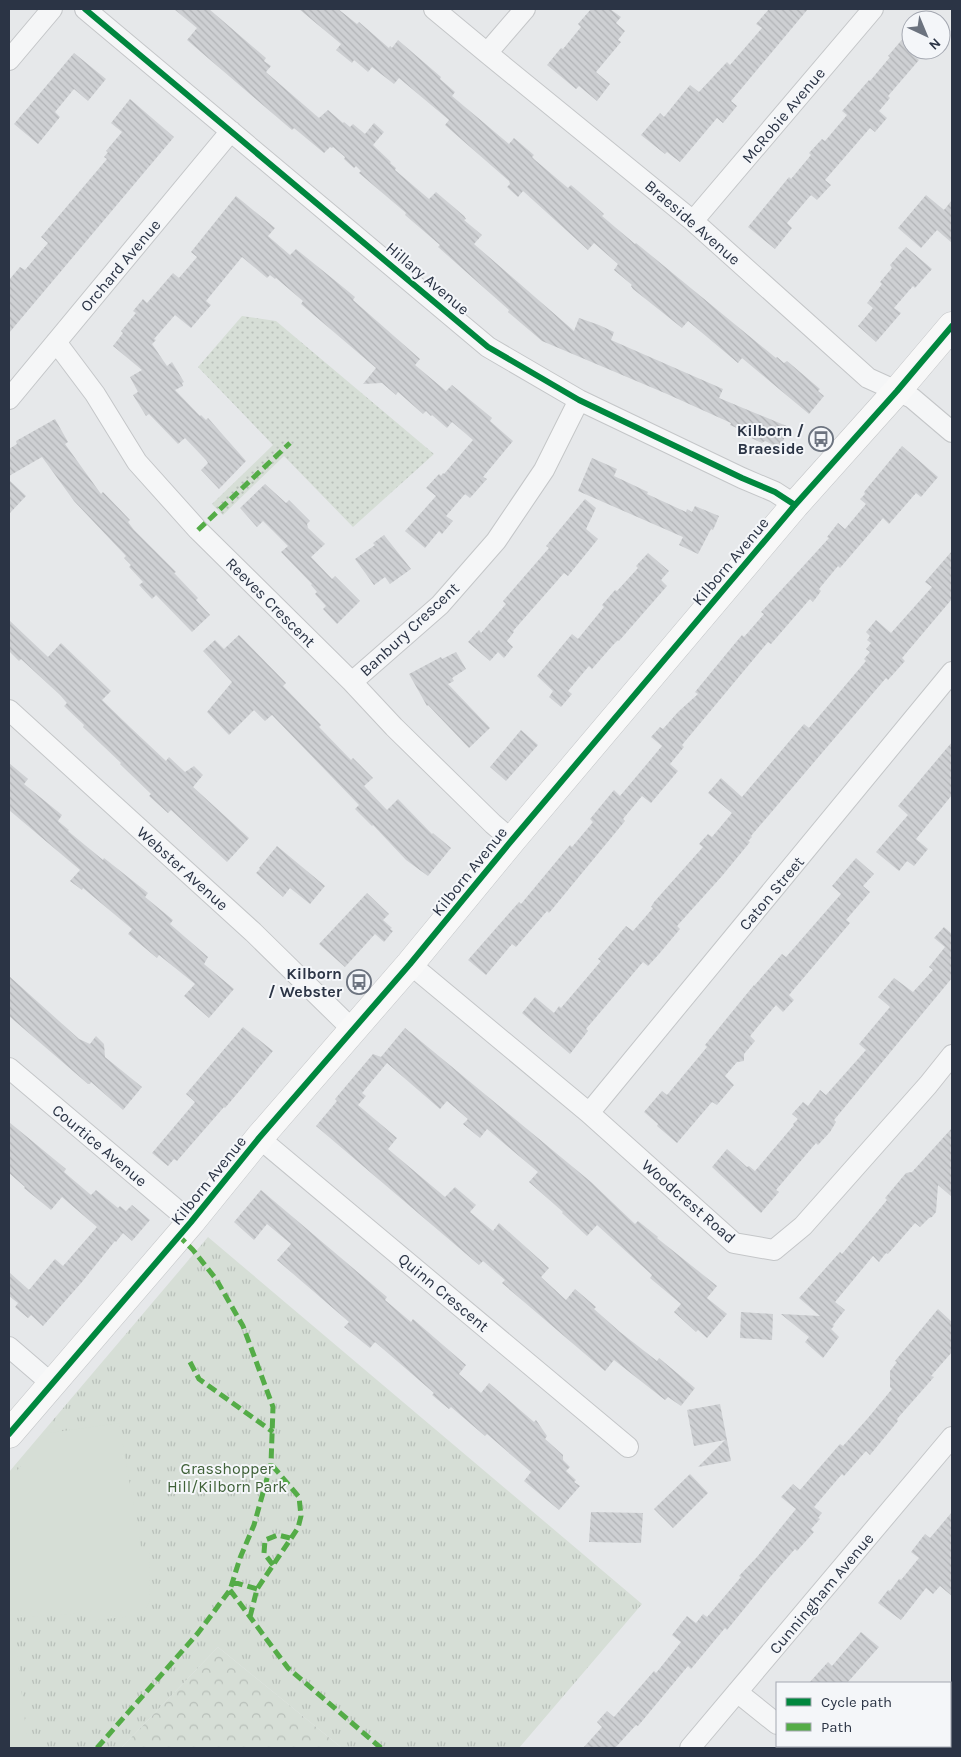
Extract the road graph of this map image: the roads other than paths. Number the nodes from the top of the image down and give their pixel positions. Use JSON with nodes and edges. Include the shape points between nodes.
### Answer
{"nodes":[{"id":1,"x":52,"y":9,"type":"edge"},
{"id":2,"x":85,"y":9,"type":"edge"},
{"id":3,"x":434,"y":9,"type":"edge"},
{"id":4,"x":525,"y":9,"type":"edge"},
{"id":5,"x":873,"y":9,"type":"edge"},
{"id":6,"x":487,"y":53,"type":"junction"},
{"id":7,"x":9,"y":60,"type":"edge"},
{"id":8,"x":231,"y":131,"type":"junction"},
{"id":9,"x":693,"y":220,"type":"junction"},
{"id":10,"x":952,"y":326,"type":"edge"},
{"id":11,"x":56,"y":342,"type":"junction"},
{"id":12,"x":897,"y":391,"type":"junction"},
{"id":13,"x":9,"y":398,"type":"edge"},
{"id":14,"x":579,"y":400,"type":"junction"},
{"id":15,"x":952,"y":432,"type":"edge"},
{"id":16,"x":795,"y":506,"type":"junction"},
{"id":17,"x":952,"y":672,"type":"edge"},
{"id":18,"x":352,"y":682,"type":"junction"},
{"id":19,"x":9,"y":710,"type":"edge"},
{"id":20,"x":512,"y":840,"type":"junction"},
{"id":21,"x":410,"y":964,"type":"junction"},
{"id":22,"x":354,"y":1030,"type":"junction"},
{"id":23,"x":952,"y":1055,"type":"edge"},
{"id":24,"x":9,"y":1068,"type":"edge"},
{"id":25,"x":589,"y":1113,"type":"junction"},
{"id":26,"x":260,"y":1138,"type":"junction"},
{"id":27,"x":191,"y":1222,"type":"junction"},
{"id":28,"x":9,"y":1346,"type":"edge"},
{"id":29,"x":52,"y":1384,"type":"junction"},
{"id":30,"x":9,"y":1434,"type":"edge"},
{"id":31,"x":952,"y":1437,"type":"edge"},
{"id":32,"x":628,"y":1447,"type":"dead end"},
{"id":33,"x":737,"y":1692,"type":"junction"},
{"id":34,"x":776,"y":1723,"type":"edge"},
{"id":35,"x":690,"y":1748,"type":"edge"}],
"edges":[{"from":1,"to":7,"type":"street"},
{"from":2,"to":8,"type":"street","name":"Hillary Avenue"},
{"from":3,"to":6,"type":"street","name":"Braeside Avenue"},
{"from":4,"to":6,"type":"street"},
{"from":5,"to":9,"type":"street","name":"McRobie Avenue"},
{"from":6,"to":9,"type":"street","name":"Braeside Avenue"},
{"from":8,"to":11,"type":"street","name":"Orchard Avenue"},
{"from":8,"to":14,"type":"street","name":"Hillary Avenue","via":[[488,347]]},
{"from":9,"to":12,"type":"street","name":"Braeside Avenue","via":[[868,378]]},
{"from":10,"to":12,"type":"street","name":"Kilborn Avenue"},
{"from":11,"to":13,"type":"street","name":"Orchard Avenue"},
{"from":11,"to":18,"type":"street","name":"Reeves Crescent","via":[[95,394],[137,462],[198,530]]},
{"from":12,"to":15,"type":"street","name":"Braeside Avenue","via":[[912,398]]},
{"from":12,"to":16,"type":"street","name":"Kilborn Avenue"},
{"from":14,"to":16,"type":"street","name":"Hillary Avenue","via":[[775,492]]},
{"from":14,"to":18,"type":"street","name":"Banbury Crescent","via":[[544,470],[496,541],[440,605]]},
{"from":16,"to":20,"type":"street","name":"Kilborn Avenue"},
{"from":17,"to":25,"type":"street","name":"Caton Street"},
{"from":18,"to":20,"type":"street","name":"Reeves Crescent","via":[[394,727]]},
{"from":19,"to":22,"type":"street","name":"Webster Avenue","via":[[253,932]]},
{"from":20,"to":21,"type":"street","name":"Kilborn Avenue"},
{"from":21,"to":22,"type":"street","name":"Kilborn Avenue"},
{"from":21,"to":25,"type":"street","name":"Woodcrest Road"},
{"from":22,"to":26,"type":"street","name":"Kilborn Avenue"},
{"from":23,"to":25,"type":"street","name":"Woodcrest Road","via":[[803,1226],[774,1250],[734,1243]]},
{"from":24,"to":27,"type":"street","name":"Courtice Avenue"},
{"from":26,"to":27,"type":"street","name":"Kilborn Avenue"},
{"from":26,"to":32,"type":"street","name":"Quinn Crescent"},
{"from":27,"to":29,"type":"street","name":"Kilborn Avenue"},
{"from":28,"to":29,"type":"street"},
{"from":29,"to":30,"type":"street","name":"Kilborn Avenue"},
{"from":31,"to":33,"type":"street","name":"Cunningham Avenue"},
{"from":33,"to":34,"type":"street"},
{"from":33,"to":35,"type":"street","name":"Cunningham Avenue"}]}
